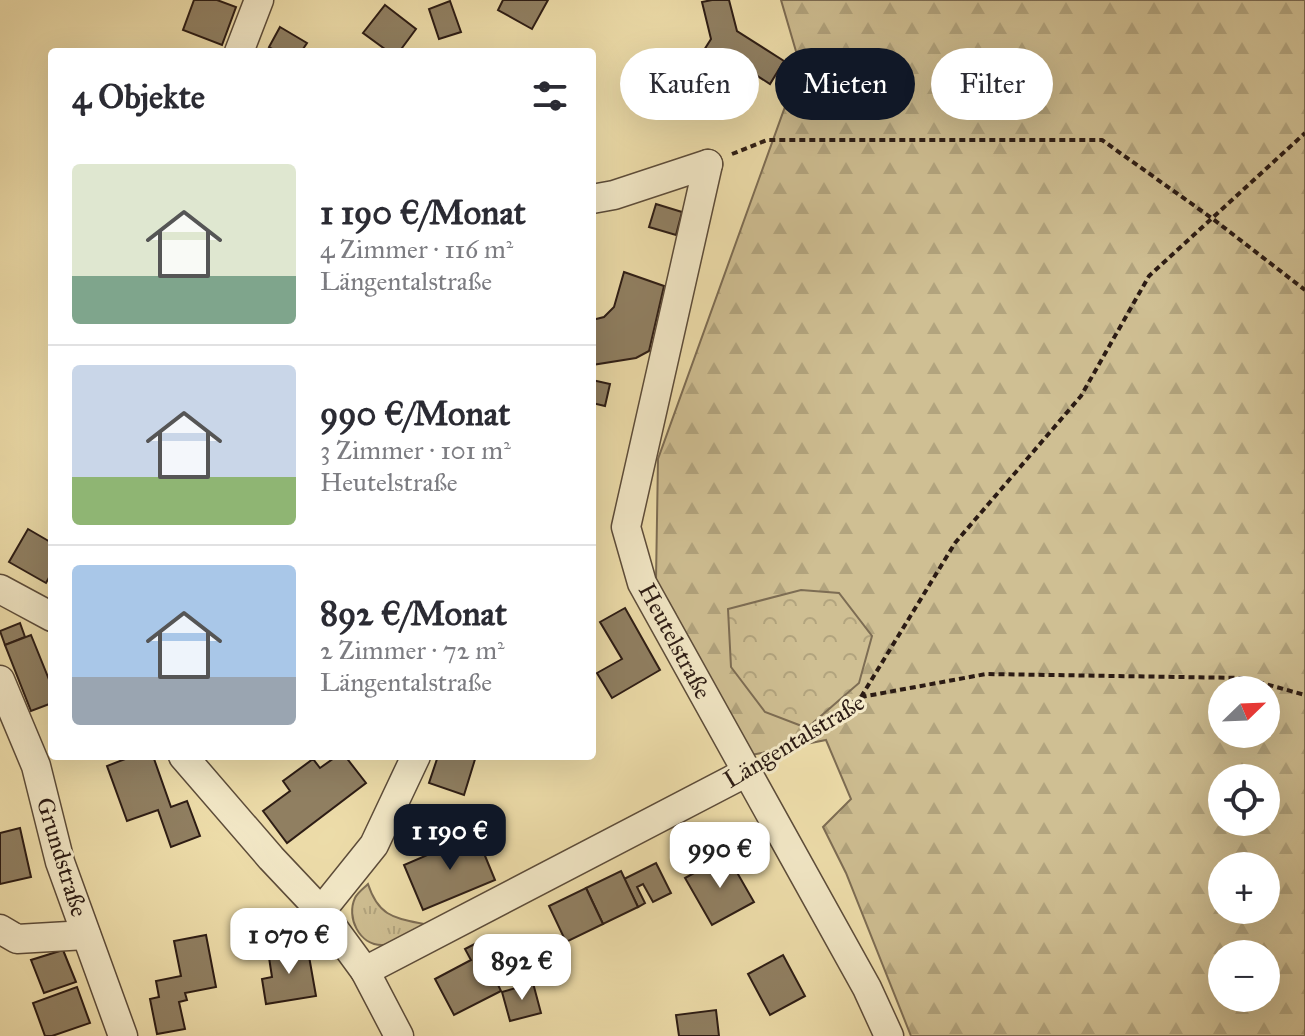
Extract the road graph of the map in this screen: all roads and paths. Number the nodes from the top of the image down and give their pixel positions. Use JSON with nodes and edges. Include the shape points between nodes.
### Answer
{"nodes":[{"id":1,"x":259,"y":0,"type":"edge"},
{"id":2,"x":241,"y":48,"type":"edge"},
{"id":3,"x":1305,"y":133,"type":"edge"},
{"id":4,"x":708,"y":164,"type":"junction"},
{"id":5,"x":596,"y":198,"type":"edge"},
{"id":6,"x":1213,"y":219,"type":"junction"},
{"id":7,"x":1305,"y":290,"type":"edge"},
{"id":8,"x":0,"y":589,"type":"edge"},
{"id":9,"x":48,"y":615,"type":"edge"},
{"id":10,"x":0,"y":680,"type":"edge"},
{"id":11,"x":1305,"y":695,"type":"edge"},
{"id":12,"x":861,"y":697,"type":"junction"},
{"id":13,"x":44,"y":757,"type":"edge"},
{"id":14,"x":186,"y":760,"type":"edge"},
{"id":15,"x":414,"y":760,"type":"edge"},
{"id":16,"x":747,"y":772,"type":"junction"},
{"id":17,"x":321,"y":911,"type":"junction"},
{"id":18,"x":0,"y":929,"type":"edge"},
{"id":19,"x":86,"y":935,"type":"junction"},
{"id":20,"x":365,"y":971,"type":"junction"},
{"id":21,"x":123,"y":1036,"type":"edge"},
{"id":22,"x":399,"y":1036,"type":"edge"},
{"id":23,"x":889,"y":1036,"type":"edge"}],
"edges":[{"from":1,"to":2,"type":"street"},
{"from":3,"to":6,"type":"path"},
{"from":4,"to":5,"type":"street"},
{"from":4,"to":6,"type":"path","via":[[767,140],[1102,140]]},
{"from":4,"to":16,"type":"street","name":"Heutelstraße","via":[[626,527],[642,583]]},
{"from":6,"to":7,"type":"path"},
{"from":6,"to":12,"type":"path","via":[[1149,276],[1081,396],[955,543]]},
{"from":8,"to":9,"type":"street"},
{"from":10,"to":13,"type":"street","name":"Grundstraße"},
{"from":11,"to":12,"type":"path","name":"Längentalstraße","via":[[1244,678],[986,674]]},
{"from":12,"to":16,"type":"path","name":"Längentalstraße"},
{"from":13,"to":19,"type":"street","name":"Grundstraße","via":[[60,862]]},
{"from":14,"to":17,"type":"street"},
{"from":15,"to":17,"type":"street","via":[[374,845]]},
{"from":16,"to":20,"type":"street","name":"Längentalstraße"},
{"from":16,"to":23,"type":"street","name":"Heutelstraße"},
{"from":17,"to":20,"type":"street"},
{"from":18,"to":19,"type":"street","via":[[17,939]]},
{"from":19,"to":21,"type":"street","name":"Grundstraße"},
{"from":20,"to":22,"type":"street"}]}
